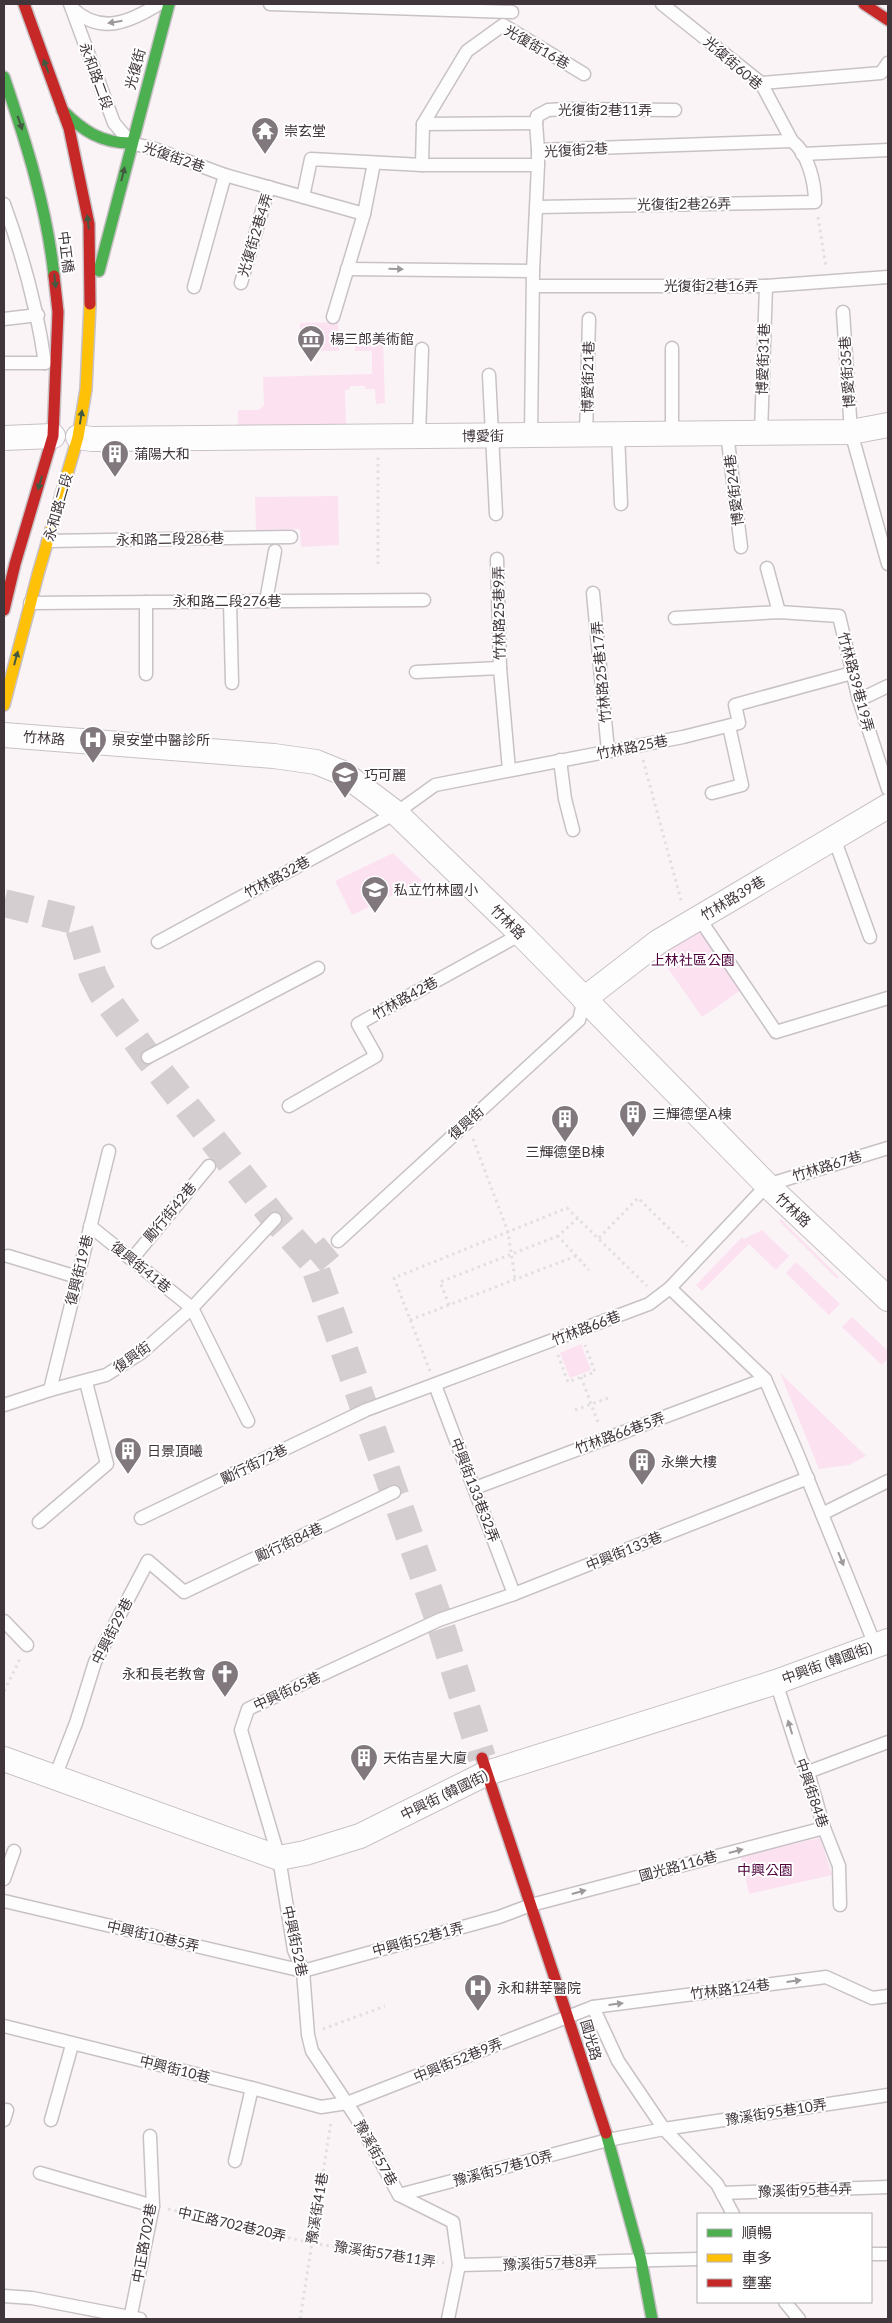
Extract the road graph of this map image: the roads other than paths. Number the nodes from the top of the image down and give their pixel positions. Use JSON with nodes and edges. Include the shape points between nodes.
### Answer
{"nodes":[{"id":1,"x":24,"y":4,"type":"edge"},
{"id":2,"x":159,"y":4,"type":"edge"},
{"id":3,"x":169,"y":4,"type":"edge"},
{"id":4,"x":270,"y":4,"type":"edge"},
{"id":5,"x":662,"y":4,"type":"edge"},
{"id":6,"x":864,"y":4,"type":"edge"},
{"id":7,"x":71,"y":6,"type":"edge"},
{"id":8,"x":515,"y":8,"type":"edge"},
{"id":9,"x":888,"y":20,"type":"edge"},
{"id":10,"x":503,"y":25,"type":"junction"},
{"id":11,"x":888,"y":63,"type":"edge"},
{"id":12,"x":584,"y":74,"type":"dead end"},
{"id":13,"x":4,"y":77,"type":"edge"},
{"id":14,"x":761,"y":83,"type":"junction"},
{"id":15,"x":62,"y":110,"type":"junction"},
{"id":16,"x":675,"y":110,"type":"dead end"},
{"id":17,"x":536,"y":123,"type":"junction"},
{"id":18,"x":423,"y":124,"type":"junction"},
{"id":19,"x":792,"y":141,"type":"junction"},
{"id":20,"x":131,"y":143,"type":"junction"},
{"id":21,"x":538,"y":150,"type":"junction"},
{"id":22,"x":888,"y":150,"type":"edge"},
{"id":23,"x":802,"y":154,"type":"junction"},
{"id":24,"x":374,"y":163,"type":"junction"},
{"id":25,"x":422,"y":165,"type":"junction"},
{"id":26,"x":538,"y":165,"type":"junction"},
{"id":27,"x":226,"y":175,"type":"junction"},
{"id":28,"x":269,"y":187,"type":"junction"},
{"id":29,"x":303,"y":197,"type":"junction"},
{"id":30,"x":815,"y":202,"type":"joint"},
{"id":31,"x":4,"y":204,"type":"edge"},
{"id":32,"x":538,"y":207,"type":"junction"},
{"id":33,"x":364,"y":214,"type":"junction"},
{"id":34,"x":348,"y":268,"type":"junction"},
{"id":35,"x":533,"y":271,"type":"junction"},
{"id":36,"x":888,"y":277,"type":"edge"},
{"id":37,"x":241,"y":283,"type":"dead end"},
{"id":38,"x":534,"y":286,"type":"junction"},
{"id":39,"x":766,"y":286,"type":"junction"},
{"id":40,"x":194,"y":287,"type":"dead end"},
{"id":41,"x":90,"y":306,"type":"junction"},
{"id":42,"x":843,"y":312,"type":"dead end"},
{"id":43,"x":38,"y":315,"type":"junction"},
{"id":44,"x":333,"y":317,"type":"dead end"},
{"id":45,"x":4,"y":319,"type":"edge"},
{"id":46,"x":589,"y":319,"type":"dead end"},
{"id":47,"x":672,"y":348,"type":"dead end"},
{"id":48,"x":422,"y":349,"type":"dead end"},
{"id":49,"x":4,"y":363,"type":"edge"},
{"id":50,"x":45,"y":363,"type":"junction"},
{"id":51,"x":489,"y":375,"type":"dead end"},
{"id":52,"x":55,"y":404,"type":"junction"},
{"id":53,"x":888,"y":425,"type":"edge"},
{"id":54,"x":851,"y":432,"type":"junction"},
{"id":55,"x":727,"y":433,"type":"junction"},
{"id":56,"x":761,"y":433,"type":"junction"},
{"id":57,"x":618,"y":434,"type":"junction"},
{"id":58,"x":672,"y":434,"type":"junction"},
{"id":59,"x":530,"y":435,"type":"junction"},
{"id":60,"x":586,"y":435,"type":"junction"},
{"id":61,"x":53,"y":436,"type":"junction"},
{"id":62,"x":419,"y":436,"type":"junction"},
{"id":63,"x":493,"y":436,"type":"junction"},
{"id":64,"x":78,"y":437,"type":"junction"},
{"id":65,"x":4,"y":438,"type":"edge"},
{"id":66,"x":621,"y":504,"type":"dead end"},
{"id":67,"x":496,"y":514,"type":"dead end"},
{"id":68,"x":291,"y":537,"type":"dead end"},
{"id":69,"x":48,"y":541,"type":"junction"},
{"id":70,"x":741,"y":547,"type":"dead end"},
{"id":71,"x":274,"y":552,"type":"dead end"},
{"id":72,"x":497,"y":558,"type":"dead end"},
{"id":73,"x":888,"y":564,"type":"edge"},
{"id":74,"x":767,"y":568,"type":"dead end"},
{"id":75,"x":593,"y":592,"type":"dead end"},
{"id":76,"x":424,"y":600,"type":"dead end"},
{"id":77,"x":230,"y":601,"type":"junction"},
{"id":78,"x":266,"y":601,"type":"junction"},
{"id":79,"x":146,"y":602,"type":"junction"},
{"id":80,"x":30,"y":603,"type":"junction"},
{"id":81,"x":4,"y":610,"type":"edge"},
{"id":82,"x":778,"y":612,"type":"junction"},
{"id":83,"x":675,"y":618,"type":"dead end"},
{"id":84,"x":500,"y":668,"type":"junction"},
{"id":85,"x":416,"y":672,"type":"dead end"},
{"id":86,"x":852,"y":673,"type":"junction"},
{"id":87,"x":146,"y":674,"type":"dead end"},
{"id":88,"x":232,"y":683,"type":"dead end"},
{"id":89,"x":888,"y":686,"type":"edge"},
{"id":90,"x":858,"y":700,"type":"junction"},
{"id":91,"x":4,"y":705,"type":"edge"},
{"id":92,"x":730,"y":726,"type":"junction"},
{"id":93,"x":4,"y":735,"type":"edge"},
{"id":94,"x":608,"y":751,"type":"junction"},
{"id":95,"x":560,"y":760,"type":"junction"},
{"id":96,"x":509,"y":770,"type":"junction"},
{"id":97,"x":888,"y":789,"type":"edge"},
{"id":98,"x":712,"y":793,"type":"dead end"},
{"id":99,"x":888,"y":806,"type":"edge"},
{"id":100,"x":396,"y":813,"type":"junction"},
{"id":101,"x":573,"y":830,"type":"dead end"},
{"id":102,"x":834,"y":838,"type":"junction"},
{"id":103,"x":694,"y":922,"type":"junction"},
{"id":104,"x":521,"y":934,"type":"junction"},
{"id":105,"x":870,"y":937,"type":"dead end"},
{"id":106,"x":158,"y":942,"type":"dead end"},
{"id":107,"x":318,"y":968,"type":"dead end"},
{"id":108,"x":888,"y":998,"type":"edge"},
{"id":109,"x":584,"y":999,"type":"junction"},
{"id":110,"x":148,"y":1058,"type":"dead end"},
{"id":111,"x":289,"y":1106,"type":"dead end"},
{"id":112,"x":888,"y":1148,"type":"edge"},
{"id":113,"x":109,"y":1151,"type":"dead end"},
{"id":114,"x":209,"y":1166,"type":"dead end"},
{"id":115,"x":766,"y":1185,"type":"junction"},
{"id":116,"x":275,"y":1219,"type":"dead end"},
{"id":117,"x":90,"y":1226,"type":"junction"},
{"id":118,"x":338,"y":1241,"type":"tunnel mouth"},
{"id":119,"x":8,"y":1256,"type":"dead end"},
{"id":120,"x":132,"y":1259,"type":"junction"},
{"id":121,"x":77,"y":1278,"type":"junction"},
{"id":122,"x":670,"y":1288,"type":"junction"},
{"id":123,"x":885,"y":1290,"type":"edge"},
{"id":124,"x":192,"y":1308,"type":"junction"},
{"id":125,"x":765,"y":1379,"type":"junction"},
{"id":126,"x":86,"y":1382,"type":"junction"},
{"id":127,"x":435,"y":1386,"type":"junction"},
{"id":128,"x":50,"y":1390,"type":"junction"},
{"id":129,"x":4,"y":1405,"type":"edge"},
{"id":130,"x":366,"y":1410,"type":"joint"},
{"id":131,"x":248,"y":1422,"type":"dead end"},
{"id":132,"x":808,"y":1478,"type":"junction"},
{"id":133,"x":888,"y":1481,"type":"edge"},
{"id":134,"x":475,"y":1488,"type":"junction"},
{"id":135,"x":394,"y":1492,"type":"dead end"},
{"id":136,"x":822,"y":1514,"type":"junction"},
{"id":137,"x":142,"y":1518,"type":"dead end"},
{"id":138,"x":39,"y":1522,"type":"dead end"},
{"id":139,"x":184,"y":1592,"type":"joint"},
{"id":140,"x":514,"y":1594,"type":"junction"},
{"id":141,"x":439,"y":1620,"type":"joint"},
{"id":142,"x":4,"y":1621,"type":"edge"},
{"id":143,"x":882,"y":1643,"type":"edge"},
{"id":144,"x":26,"y":1644,"type":"road end"},
{"id":145,"x":776,"y":1682,"type":"junction"},
{"id":146,"x":888,"y":1742,"type":"edge"},
{"id":147,"x":4,"y":1759,"type":"edge"},
{"id":148,"x":485,"y":1766,"type":"junction"},
{"id":149,"x":808,"y":1772,"type":"junction"},
{"id":150,"x":55,"y":1777,"type":"junction"},
{"id":151,"x":824,"y":1828,"type":"junction"},
{"id":152,"x":14,"y":1851,"type":"dead end"},
{"id":153,"x":279,"y":1858,"type":"junction"},
{"id":154,"x":4,"y":1879,"type":"edge"},
{"id":155,"x":4,"y":1901,"type":"edge"},
{"id":156,"x":531,"y":1905,"type":"junction"},
{"id":157,"x":840,"y":1905,"type":"dead end"},
{"id":158,"x":303,"y":1971,"type":"junction"},
{"id":159,"x":888,"y":1996,"type":"edge"},
{"id":160,"x":593,"y":2007,"type":"junction"},
{"id":161,"x":568,"y":2016,"type":"junction"},
{"id":162,"x":4,"y":2026,"type":"edge"},
{"id":163,"x":72,"y":2044,"type":"junction"},
{"id":164,"x":252,"y":2088,"type":"junction"},
{"id":165,"x":888,"y":2095,"type":"edge"},
{"id":166,"x":347,"y":2103,"type":"junction"},
{"id":167,"x":51,"y":2120,"type":"dead end"},
{"id":168,"x":664,"y":2129,"type":"junction"},
{"id":169,"x":150,"y":2136,"type":"dead end"},
{"id":170,"x":608,"y":2140,"type":"junction"},
{"id":171,"x":235,"y":2161,"type":"dead end"},
{"id":172,"x":40,"y":2173,"type":"dead end"},
{"id":173,"x":888,"y":2187,"type":"edge"},
{"id":174,"x":722,"y":2193,"type":"junction"},
{"id":175,"x":399,"y":2195,"type":"junction"},
{"id":176,"x":152,"y":2206,"type":"junction"},
{"id":177,"x":732,"y":2213,"type":"edge"},
{"id":178,"x":872,"y":2254,"type":"edge"},
{"id":179,"x":888,"y":2254,"type":"edge"},
{"id":180,"x":697,"y":2259,"type":"edge"},
{"id":181,"x":641,"y":2260,"type":"junction"},
{"id":182,"x":459,"y":2265,"type":"junction"},
{"id":183,"x":4,"y":2296,"type":"edge"},
{"id":184,"x":786,"y":2303,"type":"edge"},
{"id":185,"x":130,"y":2319,"type":"edge"},
{"id":186,"x":140,"y":2319,"type":"edge"},
{"id":187,"x":448,"y":2319,"type":"edge"},
{"id":188,"x":652,"y":2319,"type":"edge"},
{"id":189,"x":799,"y":2319,"type":"edge"}],
"edges":[{"from":15,"to":1,"type":"main road","name":"中正橋","one_way":true},
{"from":2,"to":7,"type":"lane","one_way":true,"via":[[134,18],[105,24],[82,17]]},
{"from":3,"to":20,"type":"main road","name":"光復街"},
{"from":4,"to":8,"type":"lane"},
{"from":5,"to":14,"type":"lane","name":"光復街60巷"},
{"from":6,"to":9,"type":"main road"},
{"from":7,"to":20,"type":"lane","name":"永和路二段","via":[[114,122]]},
{"from":8,"to":10,"type":"lane"},
{"from":10,"to":12,"type":"lane","name":"光復街16巷"},
{"from":10,"to":18,"type":"lane","name":"光復街16巷","via":[[467,51]]},
{"from":11,"to":14,"type":"lane","via":[[881,73]]},
{"from":13,"to":52,"type":"main road","name":"中正橋","one_way":true,"via":[[22,129],[50,236],[58,312]]},
{"from":14,"to":19,"type":"lane","name":"光復街60巷"},
{"from":15,"to":20,"type":"main road","via":[[81,130],[98,140]]},
{"from":41,"to":15,"type":"main road","name":"中正橋","one_way":true,"via":[[89,224],[69,128]]},
{"from":16,"to":17,"type":"lane","name":"光復街2巷11弄","via":[[548,110],[537,116]]},
{"from":17,"to":18,"type":"lane"},
{"from":17,"to":21,"type":"lane"},
{"from":18,"to":25,"type":"lane"},
{"from":19,"to":21,"type":"lane","name":"光復街2巷"},
{"from":19,"to":23,"type":"lane","name":"光復街60巷"},
{"from":20,"to":27,"type":"lane","name":"光復街2巷"},
{"from":41,"to":20,"type":"main road","name":"光復街","one_way":true},
{"from":21,"to":26,"type":"lane","name":"光復街2巷"},
{"from":22,"to":23,"type":"lane"},
{"from":23,"to":30,"type":"lane","name":"光復街60巷","via":[[815,186]]},
{"from":24,"to":25,"type":"lane","name":"光復街2巷"},
{"from":24,"to":29,"type":"lane","name":"光復街2巷","via":[[311,158]]},
{"from":24,"to":33,"type":"lane"},
{"from":25,"to":26,"type":"lane","name":"光復街2巷"},
{"from":26,"to":32,"type":"lane"},
{"from":27,"to":28,"type":"lane","name":"光復街2巷"},
{"from":27,"to":40,"type":"lane"},
{"from":28,"to":29,"type":"lane","name":"光復街2巷"},
{"from":28,"to":37,"type":"lane","name":"光復街2巷4弄"},
{"from":29,"to":33,"type":"lane","name":"光復街2巷"},
{"from":30,"to":32,"type":"lane","name":"光復街2巷26弄"},
{"from":31,"to":43,"type":"lane"},
{"from":32,"to":35,"type":"lane"},
{"from":33,"to":34,"type":"lane"},
{"from":34,"to":35,"type":"lane","one_way":true},
{"from":34,"to":44,"type":"lane"},
{"from":35,"to":38,"type":"lane"},
{"from":36,"to":39,"type":"lane","name":"光復街2巷16弄"},
{"from":38,"to":39,"type":"lane","name":"光復街2巷16弄"},
{"from":38,"to":59,"type":"lane"},
{"from":39,"to":56,"type":"lane","name":"博愛街31巷"},
{"from":64,"to":41,"type":"main road","name":"永和路二段","one_way":true,"via":[[86,389]]},
{"from":42,"to":54,"type":"lane","name":"博愛街35巷"},
{"from":43,"to":45,"type":"lane"},
{"from":43,"to":50,"type":"lane"},
{"from":46,"to":60,"type":"lane","name":"博愛街21巷"},
{"from":47,"to":58,"type":"lane"},
{"from":48,"to":62,"type":"lane"},
{"from":49,"to":50,"type":"lane"},
{"from":50,"to":52,"type":"lane"},
{"from":51,"to":63,"type":"lane"},
{"from":52,"to":61,"type":"main road","name":"中正橋"},
{"from":53,"to":54,"type":"street","name":"博愛街"},
{"from":54,"to":56,"type":"street","name":"博愛街"},
{"from":54,"to":73,"type":"lane","name":"博愛街35巷"},
{"from":55,"to":56,"type":"street","name":"博愛街"},
{"from":55,"to":58,"type":"street","name":"博愛街"},
{"from":55,"to":70,"type":"lane","name":"博愛街24巷"},
{"from":57,"to":58,"type":"street","name":"博愛街"},
{"from":57,"to":60,"type":"street","name":"博愛街"},
{"from":57,"to":66,"type":"lane"},
{"from":59,"to":60,"type":"street","name":"博愛街"},
{"from":59,"to":63,"type":"street","name":"博愛街"},
{"from":61,"to":65,"type":"street"},
{"from":61,"to":81,"type":"main road","name":"永和路二段","one_way":true},
{"from":62,"to":63,"type":"street","name":"博愛街"},
{"from":62,"to":64,"type":"street","name":"博愛街","via":[[92,440]]},
{"from":63,"to":67,"type":"lane"},
{"from":64,"to":69,"type":"main road","name":"永和路二段"},
{"from":68,"to":69,"type":"lane","name":"永和路二段286巷"},
{"from":69,"to":80,"type":"main road","name":"永和路二段"},
{"from":71,"to":78,"type":"lane"},
{"from":72,"to":84,"type":"lane","name":"竹林路25巷9弄"},
{"from":74,"to":82,"type":"lane"},
{"from":75,"to":94,"type":"lane","name":"竹林路25巷17弄"},
{"from":76,"to":78,"type":"lane","name":"永和路二段276巷"},
{"from":77,"to":78,"type":"lane","name":"永和路二段276巷"},
{"from":77,"to":79,"type":"lane","name":"永和路二段276巷"},
{"from":77,"to":88,"type":"lane"},
{"from":79,"to":80,"type":"lane","name":"永和路二段276巷"},
{"from":79,"to":87,"type":"lane"},
{"from":91,"to":80,"type":"main road","name":"永和路二段","one_way":true},
{"from":82,"to":83,"type":"lane","name":"竹林路39巷19弄"},
{"from":82,"to":86,"type":"lane","name":"竹林路39巷19弄","via":[[839,616]]},
{"from":84,"to":85,"type":"lane","name":"竹林路25巷9弄"},
{"from":84,"to":96,"type":"lane","name":"竹林路25巷9弄"},
{"from":86,"to":90,"type":"lane","name":"竹林路39巷19弄"},
{"from":86,"to":92,"type":"lane","via":[[735,705],[739,723]]},
{"from":89,"to":90,"type":"lane"},
{"from":90,"to":97,"type":"lane","name":"竹林路39巷19弄"},
{"from":92,"to":94,"type":"lane","name":"竹林路25巷"},
{"from":92,"to":98,"type":"lane","via":[[742,785]]},
{"from":93,"to":100,"type":"street","name":"竹林路","via":[[316,762],[343,772]]},
{"from":94,"to":95,"type":"lane","name":"竹林路25巷"},
{"from":95,"to":96,"type":"lane","name":"竹林路25巷"},
{"from":95,"to":101,"type":"lane","via":[[564,799]]},
{"from":96,"to":100,"type":"lane","name":"竹林路25巷","via":[[435,785]]},
{"from":99,"to":102,"type":"street","name":"竹林路39巷"},
{"from":100,"to":104,"type":"street","name":"竹林路"},
{"from":100,"to":106,"type":"lane","name":"竹林路32巷"},
{"from":102,"to":103,"type":"street","name":"竹林路39巷"},
{"from":102,"to":105,"type":"lane"},
{"from":103,"to":108,"type":"lane","via":[[776,1032]]},
{"from":103,"to":109,"type":"street","name":"竹林路39巷","via":[[658,942]]},
{"from":104,"to":109,"type":"street","name":"竹林路"},
{"from":104,"to":111,"type":"lane","name":"竹林路42巷","via":[[358,1024],[376,1056]]},
{"from":107,"to":110,"type":"lane"},
{"from":109,"to":115,"type":"street","name":"竹林路"},
{"from":109,"to":118,"type":"lane","name":"復興街","via":[[579,1020]]},
{"from":112,"to":115,"type":"lane","name":"竹林路67巷"},
{"from":113,"to":117,"type":"lane","name":"復興街19巷"},
{"from":114,"to":120,"type":"lane","name":"勵行街42巷"},
{"from":115,"to":122,"type":"lane","name":"竹林路66巷"},
{"from":115,"to":123,"type":"street","name":"竹林路"},
{"from":116,"to":124,"type":"lane","name":"復興街"},
{"from":117,"to":120,"type":"lane","name":"復興街41巷"},
{"from":117,"to":121,"type":"lane","name":"復興街19巷"},
{"from":119,"to":121,"type":"lane"},
{"from":120,"to":124,"type":"lane","name":"復興街41巷"},
{"from":121,"to":128,"type":"lane","name":"復興街19巷"},
{"from":122,"to":125,"type":"lane"},
{"from":122,"to":127,"type":"lane","name":"竹林路66巷","via":[[649,1304]]},
{"from":124,"to":126,"type":"lane","name":"復興街","via":[[142,1353],[106,1375]]},
{"from":124,"to":131,"type":"lane"},
{"from":125,"to":132,"type":"lane"},
{"from":125,"to":134,"type":"lane","name":"竹林路66巷5弄"},
{"from":126,"to":128,"type":"lane","name":"復興街"},
{"from":126,"to":138,"type":"lane","via":[[107,1464]]},
{"from":127,"to":130,"type":"lane","name":"竹林路66巷"},
{"from":127,"to":134,"type":"lane","name":"中興街133巷32弄"},
{"from":128,"to":129,"type":"lane","name":"復興街"},
{"from":130,"to":137,"type":"lane","name":"勵行街72巷"},
{"from":132,"to":136,"type":"lane"},
{"from":132,"to":140,"type":"lane","name":"中興街133巷"},
{"from":133,"to":136,"type":"lane"},
{"from":134,"to":140,"type":"lane","name":"中興街133巷32弄"},
{"from":135,"to":139,"type":"lane","name":"勵行街84巷"},
{"from":136,"to":143,"type":"lane","one_way":true},
{"from":139,"to":150,"type":"lane","name":"中興街29巷","via":[[148,1561],[95,1662]]},
{"from":140,"to":141,"type":"lane","name":"中興街133巷"},
{"from":141,"to":153,"type":"lane","name":"中興街65巷","via":[[248,1709],[241,1730]]},
{"from":142,"to":144,"type":"lane"},
{"from":143,"to":145,"type":"street","name":"中興街 (韓國街)"},
{"from":145,"to":148,"type":"street","name":"中興街 (韓國街)"},
{"from":149,"to":145,"type":"lane","name":"中興街84巷","one_way":true,"via":[[801,1760]]},
{"from":146,"to":149,"type":"lane"},
{"from":147,"to":150,"type":"street","name":"中興街 (韓國街)"},
{"from":148,"to":153,"type":"street","name":"中興街 (韓國街)","via":[[360,1836],[305,1854]]},
{"from":148,"to":156,"type":"main road","name":"國光路"},
{"from":149,"to":151,"type":"lane","name":"中興街84巷"},
{"from":150,"to":153,"type":"street","name":"中興街 (韓國街)"},
{"from":156,"to":151,"type":"lane","name":"國光路116巷","one_way":true},
{"from":151,"to":157,"type":"lane","name":"中興街84巷","via":[[839,1866]]},
{"from":152,"to":154,"type":"lane"},
{"from":153,"to":158,"type":"lane","name":"中興街52巷","via":[[294,1950]]},
{"from":155,"to":158,"type":"lane","name":"中興街10巷5弄"},
{"from":156,"to":158,"type":"lane","name":"中興街52巷1弄","via":[[499,1917]]},
{"from":156,"to":161,"type":"main road","name":"國光路"},
{"from":158,"to":166,"type":"lane","name":"中興街52巷","via":[[312,2051]]},
{"from":160,"to":159,"type":"lane","name":"竹林路124巷","one_way":true,"via":[[826,1977],[872,1998]]},
{"from":160,"to":161,"type":"lane","name":"竹林路124巷"},
{"from":160,"to":168,"type":"lane","via":[[618,2061]]},
{"from":161,"to":166,"type":"lane","name":"中興街52巷9弄"},
{"from":161,"to":170,"type":"main road","name":"國光路"},
{"from":162,"to":163,"type":"lane","name":"中興街10巷"},
{"from":163,"to":164,"type":"lane","name":"中興街10巷"},
{"from":163,"to":167,"type":"lane"},
{"from":164,"to":166,"type":"lane","name":"中興街10巷","via":[[321,2108]]},
{"from":164,"to":171,"type":"lane"},
{"from":165,"to":168,"type":"lane","name":"豫溪街95巷10弄"},
{"from":166,"to":175,"type":"lane","name":"豫溪街57巷"},
{"from":168,"to":170,"type":"lane","name":"豫溪街95巷10弄"},
{"from":168,"to":174,"type":"lane"},
{"from":169,"to":176,"type":"lane","name":"中正路702巷"},
{"from":170,"to":175,"type":"lane","name":"豫溪街57巷10弄"},
{"from":170,"to":181,"type":"main road","name":"國光路"},
{"from":172,"to":176,"type":"lane"},
{"from":173,"to":174,"type":"lane","name":"豫溪街95巷4弄"},
{"from":174,"to":177,"type":"lane"},
{"from":175,"to":182,"type":"lane","name":"豫溪街57巷","via":[[453,2222]]},
{"from":176,"to":185,"type":"lane","name":"中正路702巷"},
{"from":178,"to":179,"type":"lane"},
{"from":180,"to":181,"type":"lane","name":"豫溪街57巷8弄"},
{"from":181,"to":182,"type":"lane","name":"豫溪街57巷8弄"},
{"from":181,"to":188,"type":"main road","name":"國光路"},
{"from":182,"to":187,"type":"lane","name":"豫溪街57巷"},
{"from":183,"to":185,"type":"lane","via":[[32,2298]]},
{"from":184,"to":189,"type":"lane"},
{"from":185,"to":186,"type":"lane"}]}
